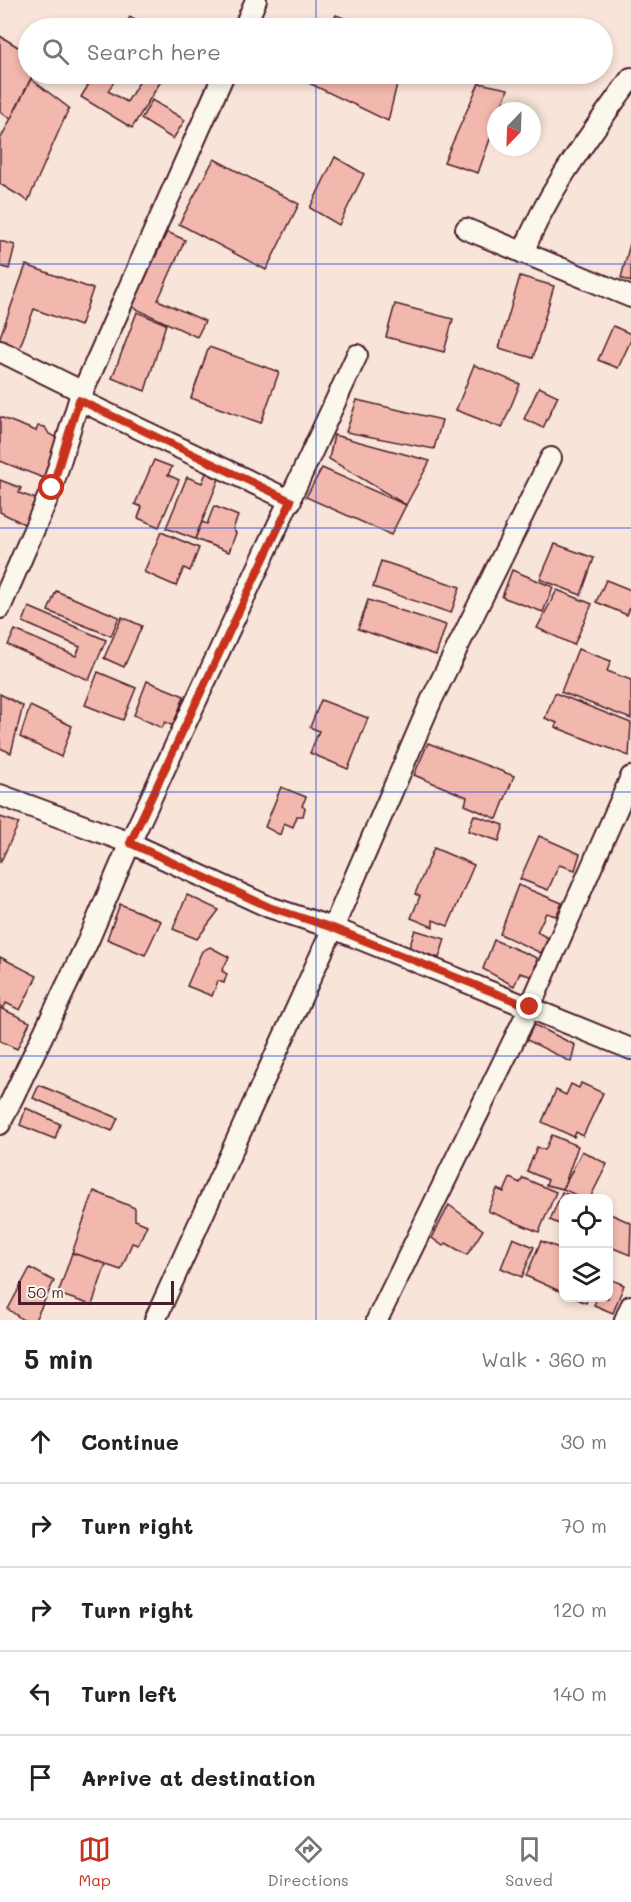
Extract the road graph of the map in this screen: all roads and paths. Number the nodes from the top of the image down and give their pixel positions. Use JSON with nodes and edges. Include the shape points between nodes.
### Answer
{"nodes":[{"id":1,"x":256,"y":0,"type":"edge"},
{"id":2,"x":248,"y":18,"type":"edge"},
{"id":3,"x":631,"y":78,"type":"edge"},
{"id":4,"x":220,"y":84,"type":"edge"},
{"id":5,"x":466,"y":229,"type":"dead end"},
{"id":6,"x":523,"y":253,"type":"junction"},
{"id":7,"x":631,"y":297,"type":"edge"},
{"id":8,"x":0,"y":351,"type":"edge"},
{"id":9,"x":357,"y":355,"type":"dead end"},
{"id":10,"x":81,"y":396,"type":"junction"},
{"id":11,"x":551,"y":458,"type":"dead end"},
{"id":12,"x":291,"y":501,"type":"junction"},
{"id":13,"x":0,"y":608,"type":"edge"},
{"id":14,"x":631,"y":777,"type":"edge"},
{"id":15,"x":0,"y":795,"type":"edge"},
{"id":16,"x":130,"y":843,"type":"junction"},
{"id":17,"x":333,"y":928,"type":"junction"},
{"id":18,"x":530,"y":1007,"type":"junction"},
{"id":19,"x":631,"y":1049,"type":"edge"},
{"id":20,"x":0,"y":1124,"type":"edge"},
{"id":21,"x":631,"y":1306,"type":"edge"},
{"id":22,"x":155,"y":1320,"type":"edge"},
{"id":23,"x":377,"y":1320,"type":"edge"},
{"id":24,"x":625,"y":1320,"type":"edge"}],
"edges":[{"from":1,"to":2,"type":"street"},
{"from":3,"to":6,"type":"street","via":[[545,204]]},
{"from":4,"to":10,"type":"street"},
{"from":5,"to":6,"type":"street"},
{"from":6,"to":7,"type":"street"},
{"from":8,"to":10,"type":"street"},
{"from":9,"to":12,"type":"street"},
{"from":10,"to":12,"type":"street"},
{"from":10,"to":13,"type":"street","via":[[52,488]]},
{"from":11,"to":17,"type":"street","via":[[432,699]]},
{"from":12,"to":16,"type":"street"},
{"from":14,"to":18,"type":"street"},
{"from":15,"to":16,"type":"street"},
{"from":16,"to":17,"type":"street","via":[[269,907]]},
{"from":16,"to":20,"type":"street","via":[[88,941]]},
{"from":17,"to":18,"type":"street"},
{"from":17,"to":22,"type":"street"},
{"from":18,"to":19,"type":"street"},
{"from":18,"to":23,"type":"street"},
{"from":21,"to":24,"type":"street"}]}
